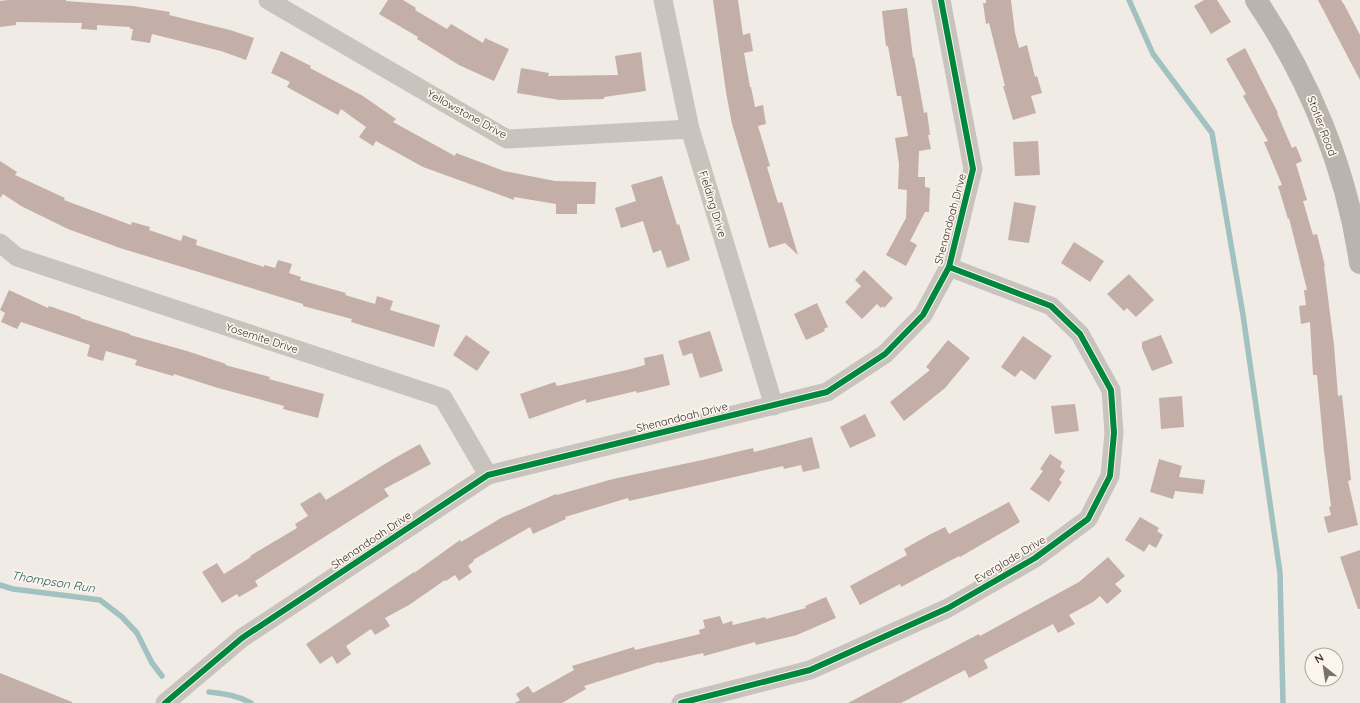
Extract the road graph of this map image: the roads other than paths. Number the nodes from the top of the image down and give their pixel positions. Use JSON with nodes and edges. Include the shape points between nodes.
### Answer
{"nodes":[{"id":1,"x":268,"y":0,"type":"edge"},
{"id":2,"x":663,"y":0,"type":"edge"},
{"id":3,"x":941,"y":0,"type":"edge"},
{"id":4,"x":1256,"y":0,"type":"edge"},
{"id":5,"x":690,"y":129,"type":"junction"},
{"id":6,"x":0,"y":243,"type":"edge"},
{"id":7,"x":1360,"y":263,"type":"edge"},
{"id":8,"x":948,"y":267,"type":"junction"},
{"id":9,"x":774,"y":406,"type":"junction"},
{"id":10,"x":488,"y":475,"type":"junction"},
{"id":11,"x":165,"y":703,"type":"edge"},
{"id":12,"x":681,"y":703,"type":"edge"}],
"edges":[{"from":1,"to":5,"type":"street","name":"Yellowstone Drive","via":[[507,139]]},
{"from":2,"to":5,"type":"street","name":"Fielding Drive"},
{"from":3,"to":8,"type":"street","name":"Shenandoah Drive","via":[[973,170]]},
{"from":4,"to":7,"type":"street","name":"Stotler Road","via":[[1284,45],[1325,129],[1357,238]]},
{"from":5,"to":9,"type":"street","name":"Fielding Drive"},
{"from":6,"to":10,"type":"street","name":"Yosemite Drive","via":[[17,257],[443,398]]},
{"from":8,"to":9,"type":"street","name":"Shenandoah Drive","via":[[923,315],[885,354],[827,392]]},
{"from":8,"to":12,"type":"street","name":"Everglade Drive","via":[[1051,306],[1080,334],[1111,390],[1114,433],[1110,476],[1088,518],[1035,558],[948,608],[832,661],[810,670]]},
{"from":9,"to":10,"type":"street","name":"Shenandoah Drive"},
{"from":10,"to":11,"type":"street","name":"Shenandoah Drive","via":[[242,638]]}]}
